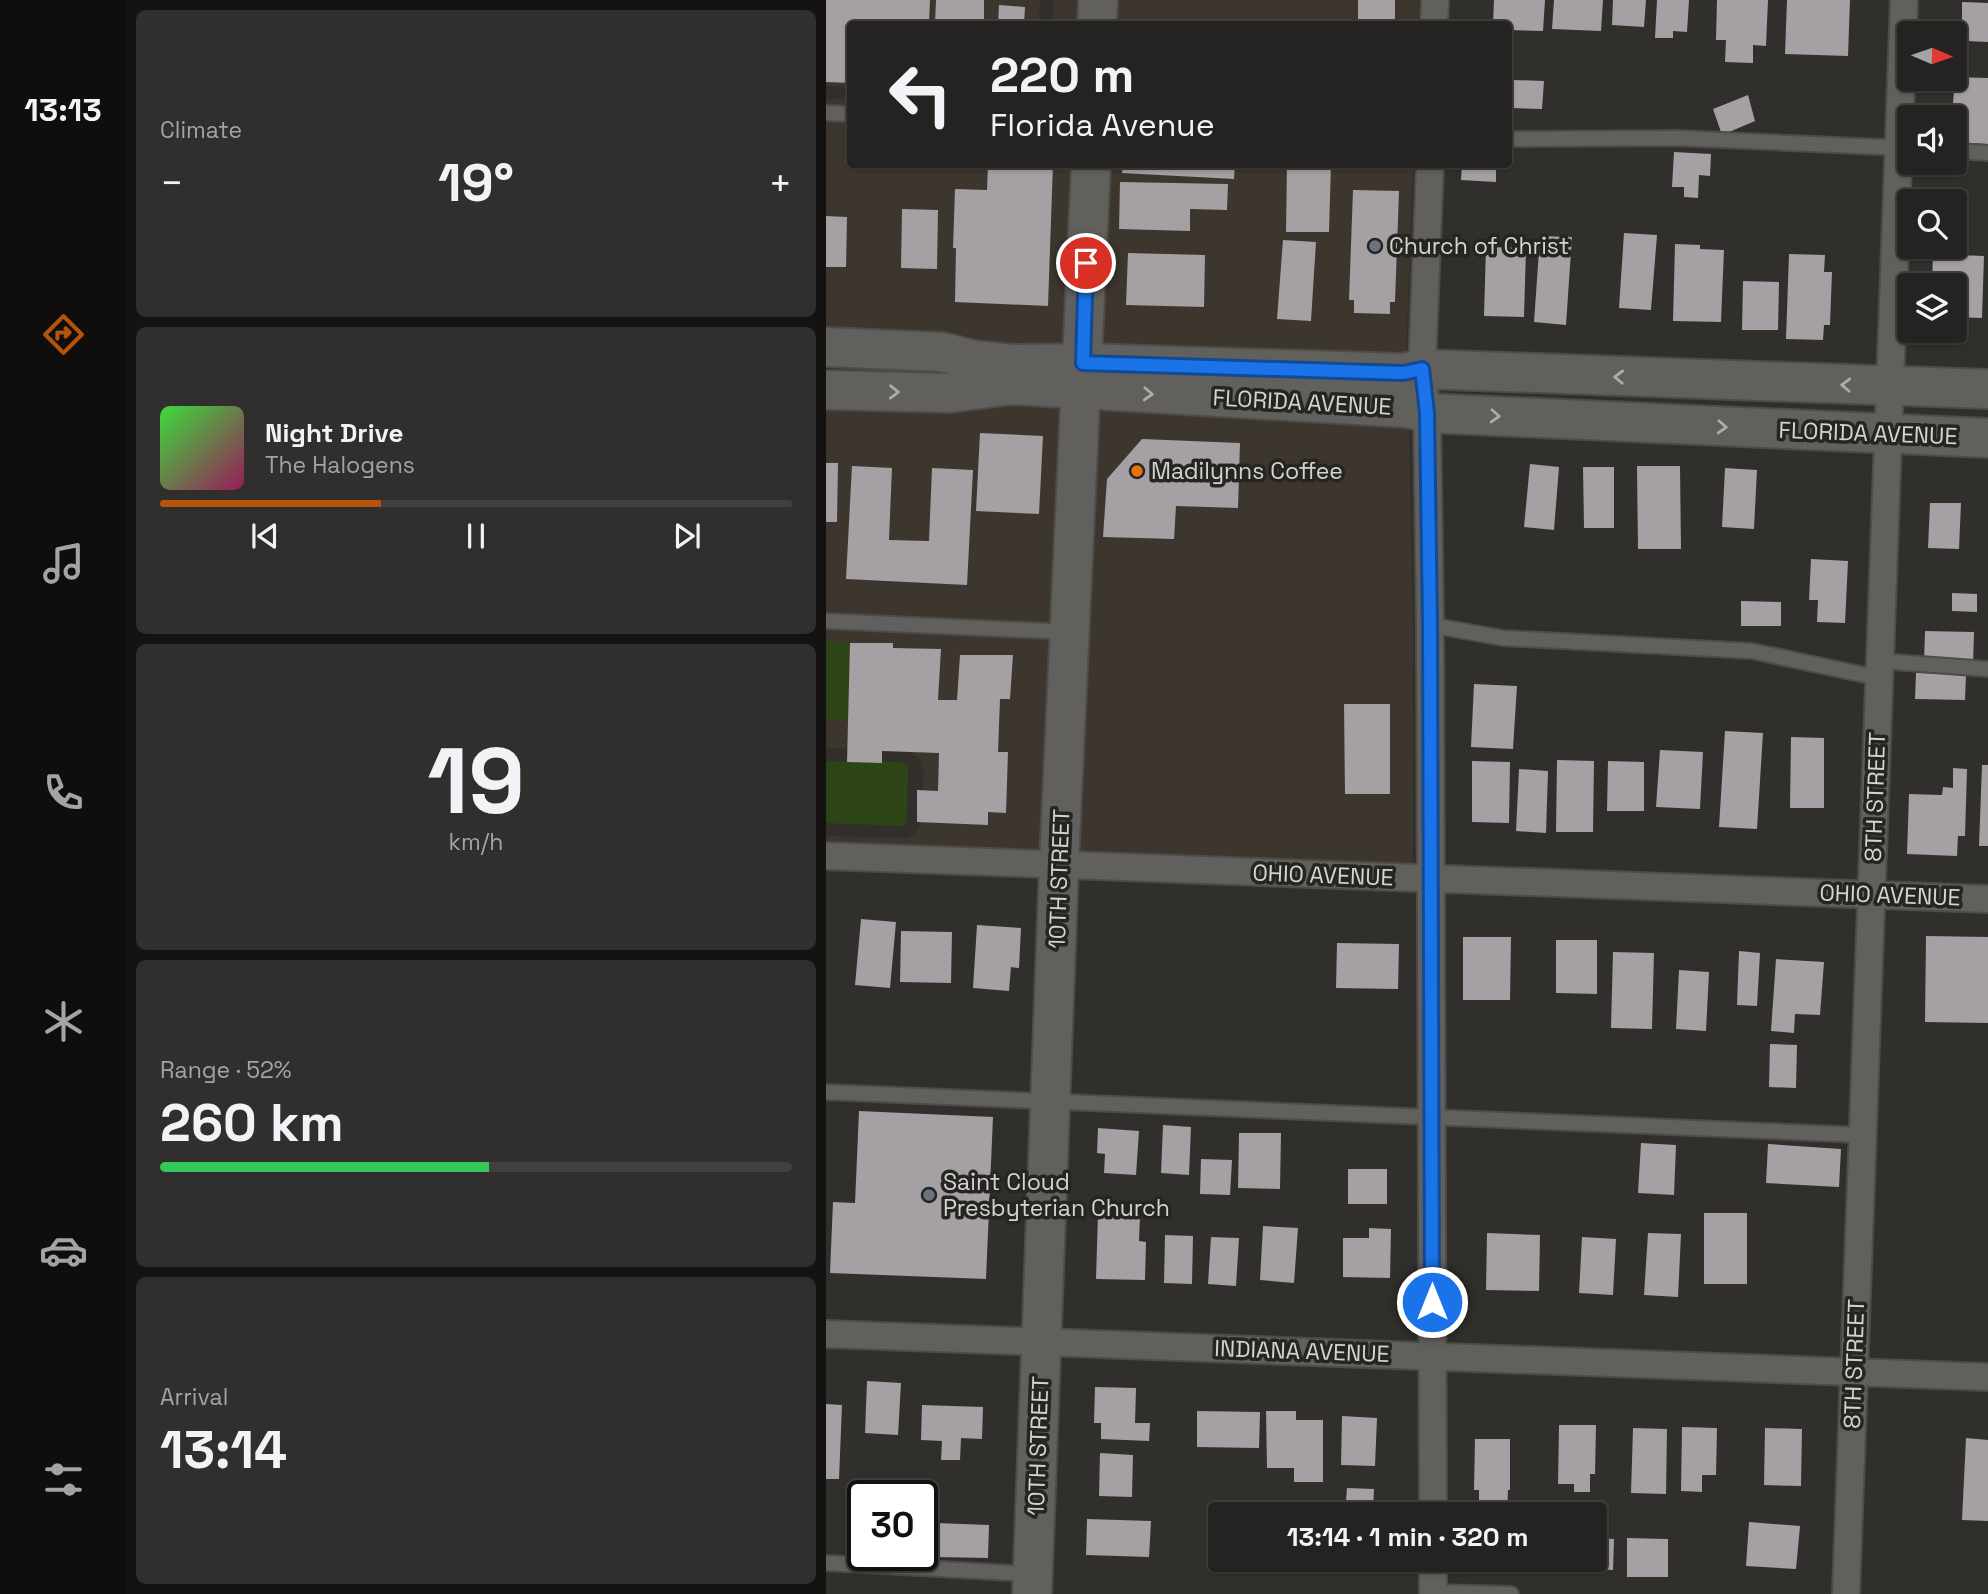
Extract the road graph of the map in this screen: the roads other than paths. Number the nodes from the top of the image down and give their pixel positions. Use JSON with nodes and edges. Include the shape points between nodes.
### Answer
{"nodes":[{"id":1,"x":1098,"y":0,"type":"edge"},
{"id":2,"x":1435,"y":0,"type":"edge"},
{"id":3,"x":1904,"y":0,"type":"edge"},
{"id":4,"x":1097,"y":21,"type":"edge"},
{"id":5,"x":1434,"y":21,"type":"edge"},
{"id":6,"x":1904,"y":105,"type":"edge"},
{"id":7,"x":826,"y":113,"type":"edge"},
{"id":8,"x":847,"y":114,"type":"edge"},
{"id":9,"x":1512,"y":139,"type":"edge"},
{"id":10,"x":1897,"y":148,"type":"edge"},
{"id":11,"x":1967,"y":152,"type":"edge"},
{"id":12,"x":1988,"y":153,"type":"edge"},
{"id":13,"x":1091,"y":168,"type":"edge"},
{"id":14,"x":1430,"y":168,"type":"edge"},
{"id":15,"x":1902,"y":175,"type":"edge"},
{"id":16,"x":826,"y":347,"type":"edge"},
{"id":17,"x":1422,"y":369,"type":"junction"},
{"id":18,"x":1081,"y":376,"type":"junction"},
{"id":19,"x":1890,"y":387,"type":"junction"},
{"id":20,"x":1988,"y":389,"type":"edge"},
{"id":21,"x":826,"y":390,"type":"edge"},
{"id":22,"x":1427,"y":413,"type":"junction"},
{"id":23,"x":1888,"y":435,"type":"junction"},
{"id":24,"x":1988,"y":438,"type":"edge"},
{"id":25,"x":826,"y":621,"type":"edge"},
{"id":26,"x":1430,"y":625,"type":"junction"},
{"id":27,"x":1070,"y":632,"type":"junction"},
{"id":28,"x":1988,"y":669,"type":"edge"},
{"id":29,"x":1880,"y":670,"type":"junction"},
{"id":30,"x":826,"y":856,"type":"edge"},
{"id":31,"x":1059,"y":864,"type":"junction"},
{"id":32,"x":1429,"y":879,"type":"junction"},
{"id":33,"x":1871,"y":894,"type":"junction"},
{"id":34,"x":1988,"y":899,"type":"edge"},
{"id":35,"x":826,"y":1092,"type":"edge"},
{"id":36,"x":1051,"y":1101,"type":"junction"},
{"id":37,"x":1431,"y":1117,"type":"junction"},
{"id":38,"x":1862,"y":1135,"type":"junction"},
{"id":39,"x":826,"y":1334,"type":"edge"},
{"id":40,"x":1042,"y":1342,"type":"junction"},
{"id":41,"x":1432,"y":1355,"type":"junction"},
{"id":42,"x":1854,"y":1372,"type":"junction"},
{"id":43,"x":1988,"y":1377,"type":"edge"},
{"id":44,"x":1433,"y":1502,"type":"edge"},
{"id":45,"x":826,"y":1563,"type":"edge"},
{"id":46,"x":1433,"y":1572,"type":"edge"},
{"id":47,"x":1032,"y":1584,"type":"edge"},
{"id":48,"x":1433,"y":1593,"type":"edge"},
{"id":49,"x":1511,"y":1594,"type":"edge"},
{"id":50,"x":1846,"y":1594,"type":"edge"}],
"edges":[{"from":1,"to":4,"type":"main road"},
{"from":2,"to":5,"type":"street"},
{"from":3,"to":6,"type":"street","name":"8TH STREET"},
{"from":7,"to":8,"type":"lane"},
{"from":9,"to":10,"type":"lane","via":[[1677,138]]},
{"from":11,"to":12,"type":"lane"},
{"from":13,"to":18,"type":"main road","name":"10TH STREET"},
{"from":14,"to":17,"type":"street"},
{"from":15,"to":19,"type":"street","name":"8TH STREET"},
{"from":16,"to":18,"type":"main road","name":"FLORIDA AVENUE","via":[[942,352]]},
{"from":17,"to":18,"type":"main road","name":"FLORIDA AVENUE","via":[[1403,373]]},
{"from":19,"to":17,"type":"main road","name":"FLORIDA AVENUE","one_way":true},
{"from":17,"to":22,"type":"street"},
{"from":21,"to":18,"type":"main road","name":"FLORIDA AVENUE","one_way":true,"via":[[950,393]]},
{"from":18,"to":22,"type":"main road","name":"FLORIDA AVENUE","one_way":true},
{"from":18,"to":27,"type":"main road","name":"10TH STREET"},
{"from":19,"to":20,"type":"main road","name":"FLORIDA AVENUE"},
{"from":19,"to":23,"type":"street","name":"8TH STREET"},
{"from":22,"to":23,"type":"main road","name":"FLORIDA AVENUE","one_way":true},
{"from":22,"to":26,"type":"street"},
{"from":23,"to":24,"type":"main road","name":"FLORIDA AVENUE"},
{"from":23,"to":29,"type":"street","name":"8TH STREET"},
{"from":25,"to":27,"type":"lane"},
{"from":26,"to":29,"type":"lane","via":[[1503,638],[1752,651]]},
{"from":26,"to":32,"type":"street"},
{"from":27,"to":31,"type":"main road","name":"10TH STREET"},
{"from":28,"to":29,"type":"lane"},
{"from":29,"to":33,"type":"street","name":"8TH STREET"},
{"from":30,"to":31,"type":"street","name":"OHIO AVENUE"},
{"from":31,"to":32,"type":"street","name":"OHIO AVENUE"},
{"from":31,"to":36,"type":"main road","name":"10TH STREET"},
{"from":32,"to":33,"type":"street","name":"OHIO AVENUE"},
{"from":32,"to":37,"type":"street"},
{"from":33,"to":34,"type":"street","name":"OHIO AVENUE"},
{"from":33,"to":38,"type":"street","name":"8TH STREET"},
{"from":35,"to":36,"type":"lane"},
{"from":36,"to":37,"type":"lane"},
{"from":36,"to":40,"type":"main road","name":"10TH STREET"},
{"from":37,"to":38,"type":"lane"},
{"from":37,"to":41,"type":"street"},
{"from":38,"to":42,"type":"street","name":"8TH STREET"},
{"from":39,"to":40,"type":"street","name":"INDIANA AVENUE"},
{"from":40,"to":41,"type":"street","name":"INDIANA AVENUE"},
{"from":40,"to":47,"type":"main road","name":"10TH STREET"},
{"from":41,"to":42,"type":"street","name":"INDIANA AVENUE"},
{"from":41,"to":44,"type":"street"},
{"from":42,"to":43,"type":"street","name":"INDIANA AVENUE"},
{"from":42,"to":50,"type":"street","name":"8TH STREET"},
{"from":45,"to":47,"type":"lane"},
{"from":46,"to":48,"type":"street"},
{"from":48,"to":49,"type":"lane"}]}
